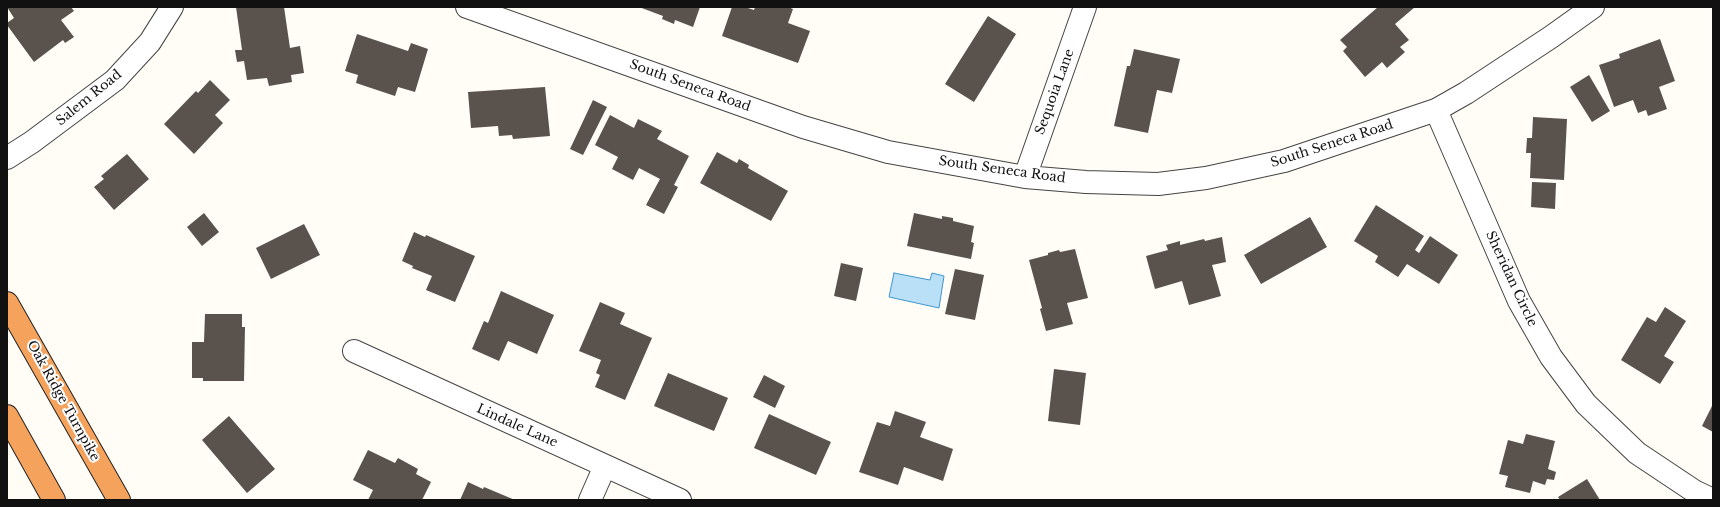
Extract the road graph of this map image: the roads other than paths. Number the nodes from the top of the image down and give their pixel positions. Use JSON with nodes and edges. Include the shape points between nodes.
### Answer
{"nodes":[{"id":1,"x":172,"y":7,"type":"edge"},
{"id":2,"x":467,"y":7,"type":"edge"},
{"id":3,"x":1086,"y":7,"type":"edge"},
{"id":4,"x":1593,"y":7,"type":"edge"},
{"id":5,"x":1436,"y":110,"type":"junction"},
{"id":6,"x":7,"y":158,"type":"edge"},
{"id":7,"x":1024,"y":177,"type":"junction"},
{"id":8,"x":7,"y":303,"type":"edge"},
{"id":9,"x":354,"y":351,"type":"dead end"},
{"id":10,"x":7,"y":416,"type":"edge"},
{"id":11,"x":605,"y":466,"type":"junction"},
{"id":12,"x":54,"y":500,"type":"edge"},
{"id":13,"x":118,"y":500,"type":"edge"},
{"id":14,"x":590,"y":500,"type":"edge"},
{"id":15,"x":680,"y":500,"type":"edge"},
{"id":16,"x":1712,"y":500,"type":"edge"}],
"edges":[{"from":1,"to":6,"type":"street","name":"Salem Road","via":[[150,42],[114,80]]},
{"from":2,"to":7,"type":"street","name":"South Seneca Road","via":[[803,127],[888,152]]},
{"from":3,"to":7,"type":"street","name":"Sequoia Lane"},
{"from":4,"to":5,"type":"street","name":"South Seneca Road","via":[[1473,89]]},
{"from":5,"to":7,"type":"street","name":"South Seneca Road","via":[[1284,161],[1206,178],[1158,184]]},
{"from":5,"to":16,"type":"street","name":"Sheridan Circle","via":[[1519,301],[1551,357],[1586,404],[1637,453]]},
{"from":8,"to":13,"type":"highway","name":"Oak Ridge Turnpike"},
{"from":9,"to":11,"type":"street","name":"Lindale Lane"},
{"from":10,"to":12,"type":"highway"},
{"from":11,"to":14,"type":"street"},
{"from":11,"to":15,"type":"street","name":"Lindale Lane"}]}
